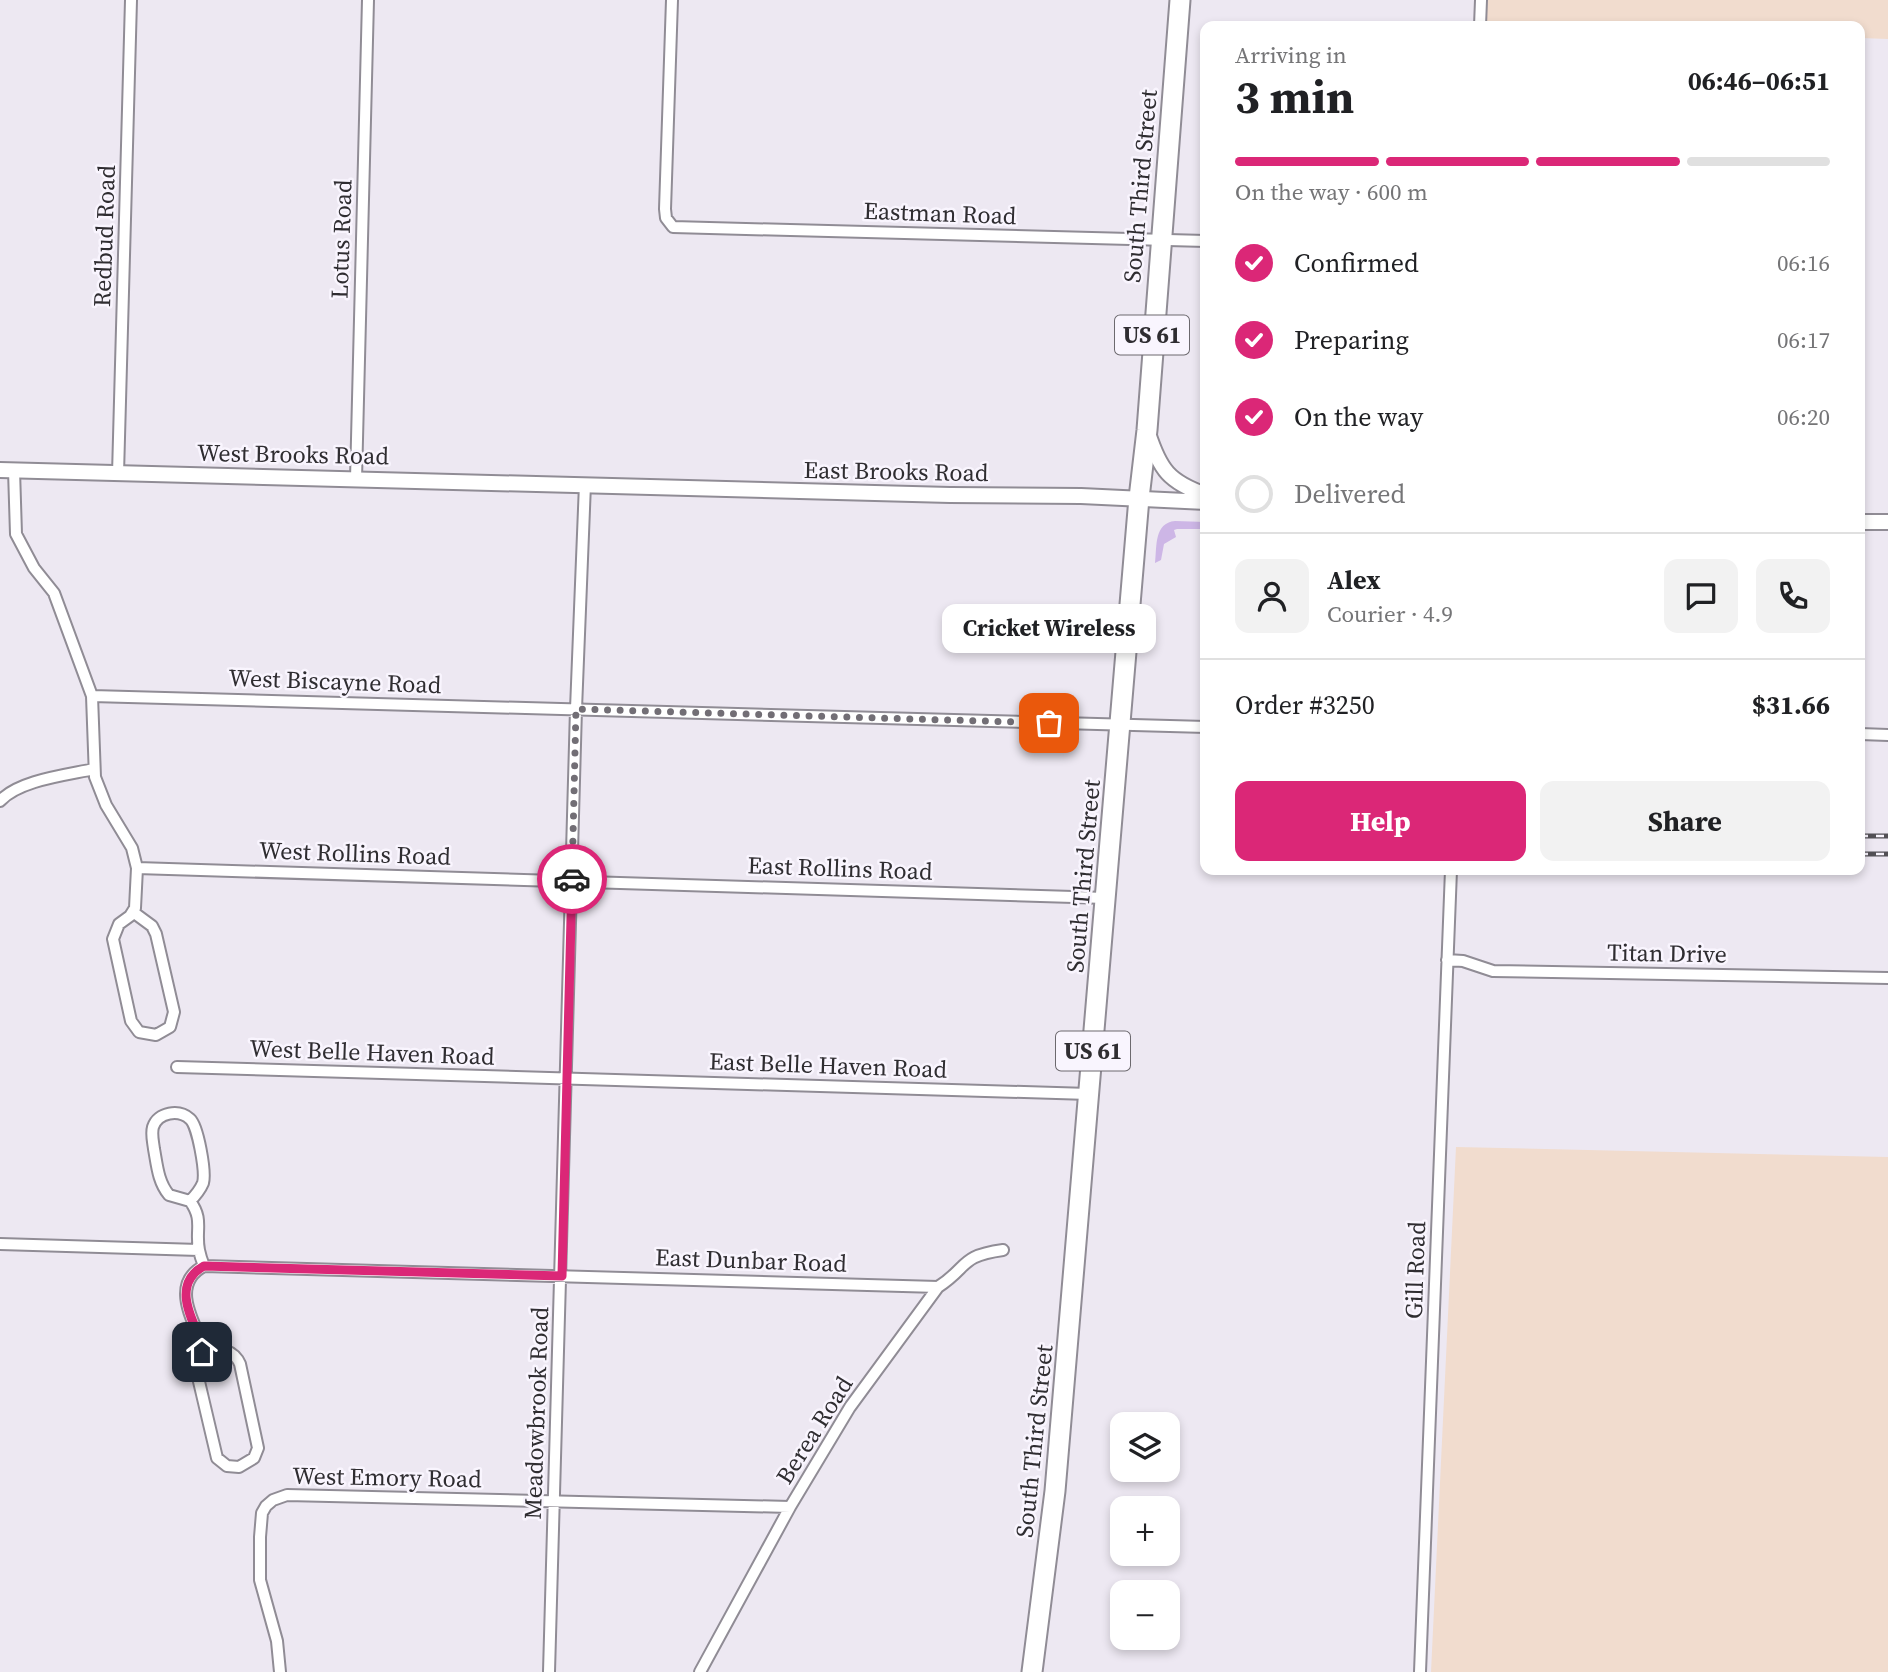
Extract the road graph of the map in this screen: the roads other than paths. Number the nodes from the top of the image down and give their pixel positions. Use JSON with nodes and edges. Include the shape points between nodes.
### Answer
{"nodes":[{"id":1,"x":131,"y":0,"type":"edge"},
{"id":2,"x":368,"y":0,"type":"edge"},
{"id":3,"x":672,"y":0,"type":"edge"},
{"id":4,"x":1180,"y":0,"type":"edge"},
{"id":5,"x":1481,"y":0,"type":"edge"},
{"id":6,"x":1480,"y":21,"type":"edge"},
{"id":7,"x":1160,"y":240,"type":"junction"},
{"id":8,"x":1200,"y":241,"type":"edge"},
{"id":9,"x":1147,"y":430,"type":"junction"},
{"id":10,"x":7,"y":470,"type":"edge"},
{"id":11,"x":118,"y":474,"type":"junction"},
{"id":12,"x":356,"y":478,"type":"junction"},
{"id":13,"x":585,"y":484,"type":"junction"},
{"id":14,"x":1200,"y":493,"type":"edge"},
{"id":15,"x":1139,"y":498,"type":"junction"},
{"id":16,"x":1200,"y":502,"type":"edge"},
{"id":17,"x":1865,"y":522,"type":"edge"},
{"id":18,"x":1888,"y":522,"type":"edge"},
{"id":19,"x":92,"y":696,"type":"junction"},
{"id":20,"x":576,"y":709,"type":"junction"},
{"id":21,"x":1120,"y":725,"type":"junction"},
{"id":22,"x":1200,"y":727,"type":"edge"},
{"id":23,"x":1865,"y":734,"type":"edge"},
{"id":24,"x":1888,"y":735,"type":"edge"},
{"id":25,"x":94,"y":769,"type":"junction"},
{"id":26,"x":0,"y":801,"type":"edge"},
{"id":27,"x":137,"y":868,"type":"junction"},
{"id":28,"x":1451,"y":875,"type":"edge"},
{"id":29,"x":572,"y":881,"type":"junction"},
{"id":30,"x":1106,"y":898,"type":"junction"},
{"id":31,"x":133,"y":912,"type":"junction"},
{"id":32,"x":1447,"y":960,"type":"junction"},
{"id":33,"x":1888,"y":978,"type":"edge"},
{"id":34,"x":177,"y":1067,"type":"dead end"},
{"id":35,"x":565,"y":1079,"type":"junction"},
{"id":36,"x":1089,"y":1094,"type":"junction"},
{"id":37,"x":190,"y":1201,"type":"junction"},
{"id":38,"x":0,"y":1244,"type":"edge"},
{"id":39,"x":199,"y":1250,"type":"junction"},
{"id":40,"x":1003,"y":1250,"type":"dead end"},
{"id":41,"x":204,"y":1266,"type":"junction"},
{"id":42,"x":562,"y":1276,"type":"junction"},
{"id":43,"x":939,"y":1287,"type":"junction"},
{"id":44,"x":205,"y":1349,"type":"junction"},
{"id":45,"x":554,"y":1500,"type":"junction"},
{"id":46,"x":790,"y":1507,"type":"junction"},
{"id":47,"x":280,"y":1672,"type":"edge"},
{"id":48,"x":549,"y":1672,"type":"edge"},
{"id":49,"x":700,"y":1672,"type":"edge"},
{"id":50,"x":1032,"y":1672,"type":"edge"},
{"id":51,"x":1420,"y":1672,"type":"edge"}],
"edges":[{"from":1,"to":11,"type":"street","name":"Redbud Road"},
{"from":2,"to":12,"type":"street","name":"Lotus Road"},
{"from":3,"to":7,"type":"street","name":"Eastman Road","via":[[665,209],[673,227]]},
{"from":4,"to":7,"type":"highway","name":"South Third Street","number":"US 61"},
{"from":5,"to":6,"type":"street"},
{"from":7,"to":8,"type":"street","name":"Eastman Road"},
{"from":7,"to":9,"type":"highway","name":"South Third Street","number":"US 61"},
{"from":9,"to":14,"type":"street","via":[[1155,455],[1168,474]]},
{"from":9,"to":15,"type":"highway","name":"South Third Street","number":"US 61"},
{"from":10,"to":11,"type":"street","name":"West Brooks Road"},
{"from":10,"to":19,"type":"street","via":[[16,534],[54,593]]},
{"from":11,"to":12,"type":"street","name":"West Brooks Road"},
{"from":12,"to":13,"type":"street","name":"West Brooks Road"},
{"from":13,"to":15,"type":"street","name":"East Brooks Road"},
{"from":13,"to":20,"type":"street","name":"Meadowbrook Road"},
{"from":15,"to":16,"type":"street","name":"East Brooks Road"},
{"from":15,"to":21,"type":"highway","name":"South Third Street","number":"US 61"},
{"from":17,"to":18,"type":"street"},
{"from":19,"to":20,"type":"street","name":"West Biscayne Road"},
{"from":19,"to":25,"type":"street"},
{"from":20,"to":21,"type":"street","name":"West Biscayne Road"},
{"from":20,"to":29,"type":"street","name":"Meadowbrook Road"},
{"from":21,"to":22,"type":"street","name":"West Biscayne Road"},
{"from":21,"to":30,"type":"highway","name":"South Third Street","number":"US 61"},
{"from":23,"to":24,"type":"street"},
{"from":25,"to":26,"type":"street","via":[[26,785]]},
{"from":25,"to":27,"type":"street","via":[[104,802],[132,848]]},
{"from":27,"to":29,"type":"street","name":"West Rollins Road"},
{"from":27,"to":31,"type":"street"},
{"from":28,"to":32,"type":"street","name":"Gill Road"},
{"from":29,"to":30,"type":"street","name":"East Rollins Road"},
{"from":29,"to":35,"type":"street","name":"Meadowbrook Road"},
{"from":30,"to":36,"type":"highway","name":"South Third Street","number":"US 61"},
{"from":31,"to":31,"type":"street","via":[[116,928],[114,943],[133,1025],[143,1034],[156,1035],[170,1027],[174,1012],[155,929]]},
{"from":32,"to":33,"type":"street","name":"Titan Drive","via":[[1493,971]]},
{"from":32,"to":51,"type":"street","name":"Gill Road"},
{"from":34,"to":35,"type":"street","name":"West Belle Haven Road"},
{"from":35,"to":36,"type":"street","name":"East Belle Haven Road"},
{"from":35,"to":42,"type":"street","name":"Meadowbrook Road"},
{"from":36,"to":50,"type":"highway","name":"South Third Street","number":"US 61","via":[[1055,1491]]},
{"from":37,"to":37,"type":"street","via":[[204,1178],[195,1128],[183,1114],[167,1114],[152,1129],[160,1178],[169,1195]]},
{"from":37,"to":39,"type":"street","via":[[200,1221]]},
{"from":38,"to":39,"type":"street"},
{"from":39,"to":41,"type":"street"},
{"from":40,"to":43,"type":"street","name":"Berea Road","via":[[966,1261]]},
{"from":41,"to":42,"type":"street","name":"East Dunbar Road"},
{"from":41,"to":44,"type":"street","via":[[191,1277],[186,1296]]},
{"from":42,"to":43,"type":"street","name":"East Dunbar Road"},
{"from":42,"to":45,"type":"street","name":"Meadowbrook Road"},
{"from":43,"to":46,"type":"street","name":"Berea Road","via":[[850,1407]]},
{"from":44,"to":44,"type":"street","via":[[196,1369],[214,1454],[227,1466],[245,1465],[258,1448],[240,1364],[224,1349]]},
{"from":45,"to":46,"type":"street","name":"West Emory Road"},
{"from":45,"to":47,"type":"street","name":"West Emory Road","via":[[298,1494],[273,1500],[262,1513],[259,1574],[277,1641]]},
{"from":45,"to":48,"type":"street","name":"Meadowbrook Road"},
{"from":46,"to":49,"type":"street","name":"Berea Road"}]}
